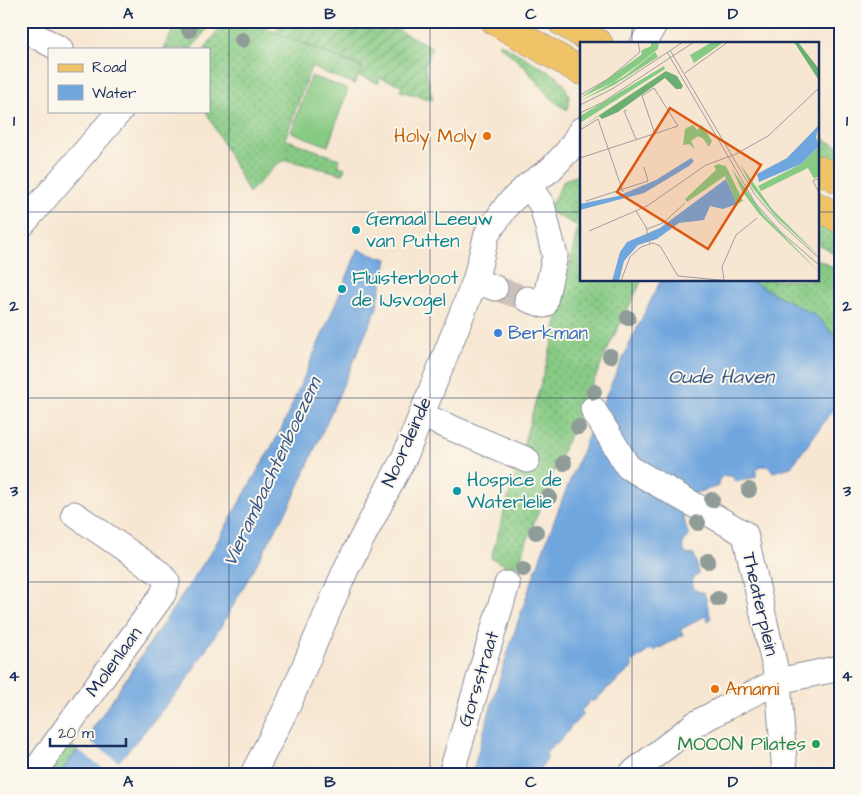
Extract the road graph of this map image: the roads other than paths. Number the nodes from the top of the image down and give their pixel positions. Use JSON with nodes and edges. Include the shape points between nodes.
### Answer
{"nodes":[{"id":1,"x":495,"y":21,"type":"edge"},
{"id":2,"x":561,"y":21,"type":"edge"},
{"id":3,"x":656,"y":21,"type":"edge"},
{"id":4,"x":21,"y":28,"type":"edge"},
{"id":5,"x":596,"y":42,"type":"edge"},
{"id":6,"x":644,"y":42,"type":"edge"},
{"id":7,"x":58,"y":48,"type":"edge"},
{"id":8,"x":580,"y":70,"type":"edge"},
{"id":9,"x":119,"y":112,"type":"edge"},
{"id":10,"x":580,"y":132,"type":"edge"},
{"id":11,"x":818,"y":169,"type":"edge"},
{"id":12,"x":840,"y":180,"type":"edge"},
{"id":13,"x":528,"y":185,"type":"junction"},
{"id":14,"x":818,"y":207,"type":"edge"},
{"id":15,"x":840,"y":219,"type":"edge"},
{"id":16,"x":21,"y":226,"type":"edge"},
{"id":17,"x":527,"y":299,"type":"tunnel mouth"},
{"id":18,"x":592,"y":409,"type":"dead end"},
{"id":19,"x":421,"y":415,"type":"junction"},
{"id":20,"x":527,"y":460,"type":"dead end"},
{"id":21,"x":74,"y":514,"type":"dead end"},
{"id":22,"x":507,"y":584,"type":"dead end"},
{"id":23,"x":840,"y":668,"type":"edge"},
{"id":24,"x":778,"y":681,"type":"junction"},
{"id":25,"x":31,"y":766,"type":"edge"},
{"id":26,"x":253,"y":774,"type":"edge"},
{"id":27,"x":451,"y":774,"type":"edge"},
{"id":28,"x":632,"y":774,"type":"edge"},
{"id":29,"x":785,"y":774,"type":"edge"}],
"edges":[{"from":1,"to":8,"type":"main road"},
{"from":2,"to":5,"type":"main road"},
{"from":3,"to":6,"type":"street"},
{"from":4,"to":7,"type":"street"},
{"from":9,"to":16,"type":"street"},
{"from":10,"to":13,"type":"street","name":"Noordeinde","via":[[550,170]]},
{"from":11,"to":12,"type":"main road"},
{"from":13,"to":17,"type":"street","via":[[542,205],[555,256],[544,305]]},
{"from":13,"to":19,"type":"street","name":"Noordeinde","via":[[508,204],[487,234],[485,284]]},
{"from":14,"to":15,"type":"main road"},
{"from":18,"to":24,"type":"street","name":"Theaterplein","via":[[628,467],[745,534]]},
{"from":19,"to":20,"type":"street"},
{"from":19,"to":26,"type":"street","name":"Noordeinde","via":[[404,456],[346,569],[288,705]]},
{"from":21,"to":25,"type":"street","name":"Molenlaan","via":[[161,574],[167,582],[163,594]]},
{"from":22,"to":27,"type":"street","name":"Gorsstraat"},
{"from":23,"to":24,"type":"street"},
{"from":24,"to":28,"type":"street","via":[[694,724]]},
{"from":24,"to":29,"type":"street","name":"Theaterplein"}]}
